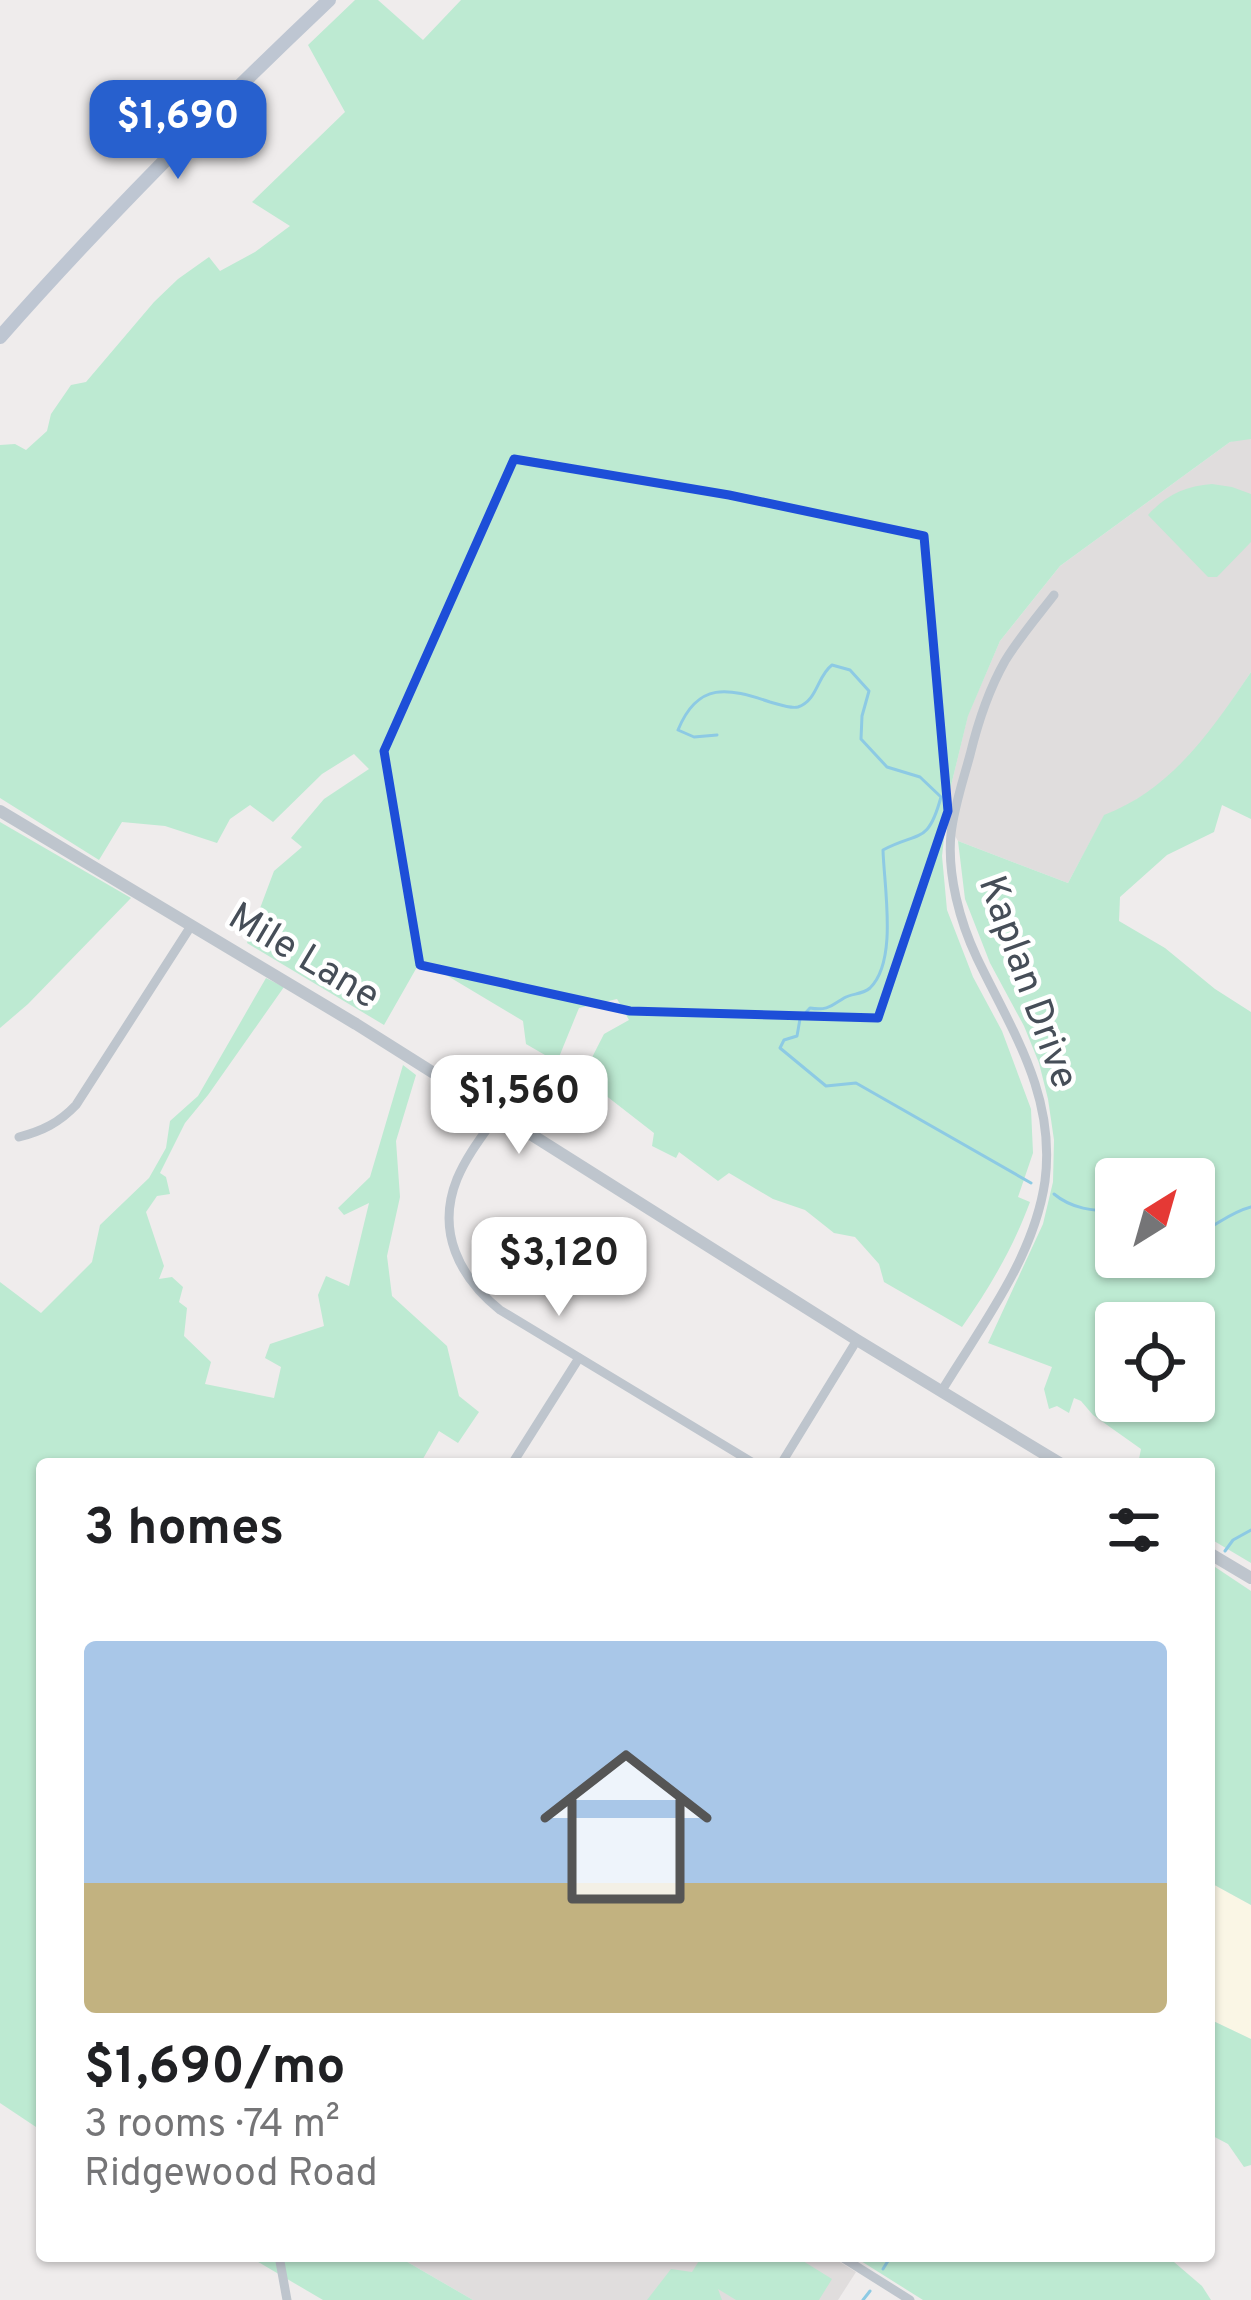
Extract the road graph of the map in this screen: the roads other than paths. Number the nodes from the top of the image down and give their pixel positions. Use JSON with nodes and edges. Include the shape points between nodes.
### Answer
{"nodes":[{"id":1,"x":329,"y":0,"type":"edge"},
{"id":2,"x":0,"y":338,"type":"edge"},
{"id":3,"x":1054,"y":596,"type":"dead end"},
{"id":4,"x":0,"y":811,"type":"edge"},
{"id":5,"x":191,"y":926,"type":"junction"},
{"id":6,"x":497,"y":1115,"type":"junction"},
{"id":7,"x":19,"y":1137,"type":"dead end"},
{"id":8,"x":857,"y":1340,"type":"junction"},
{"id":9,"x":579,"y":1358,"type":"junction"},
{"id":10,"x":941,"y":1392,"type":"junction"},
{"id":11,"x":516,"y":1458,"type":"edge"},
{"id":12,"x":745,"y":1458,"type":"edge"},
{"id":13,"x":785,"y":1458,"type":"edge"},
{"id":14,"x":1051,"y":1458,"type":"edge"},
{"id":15,"x":1215,"y":1557,"type":"edge"},
{"id":16,"x":1251,"y":1578,"type":"edge"},
{"id":17,"x":280,"y":2262,"type":"edge"},
{"id":18,"x":850,"y":2262,"type":"edge"},
{"id":19,"x":287,"y":2300,"type":"edge"},
{"id":20,"x":910,"y":2300,"type":"edge"}],
"edges":[{"from":1,"to":2,"type":"main road"},
{"from":3,"to":10,"type":"street","name":"Kaplan Drive","via":[[991,688],[951,838],[961,914],[1037,1090],[1045,1180],[1022,1254]]},
{"from":4,"to":5,"type":"street","name":"Mile Lane"},
{"from":5,"to":6,"type":"street","name":"Mile Lane"},
{"from":5,"to":7,"type":"street","via":[[76,1105]]},
{"from":6,"to":8,"type":"street","name":"Mile Lane"},
{"from":6,"to":9,"type":"street","via":[[458,1178],[452,1241],[479,1293]]},
{"from":8,"to":10,"type":"street","name":"Mile Lane"},
{"from":8,"to":13,"type":"street"},
{"from":9,"to":11,"type":"street"},
{"from":9,"to":12,"type":"street"},
{"from":10,"to":14,"type":"street","name":"Mile Lane"},
{"from":15,"to":16,"type":"street"},
{"from":17,"to":19,"type":"street"},
{"from":18,"to":20,"type":"street"}]}
